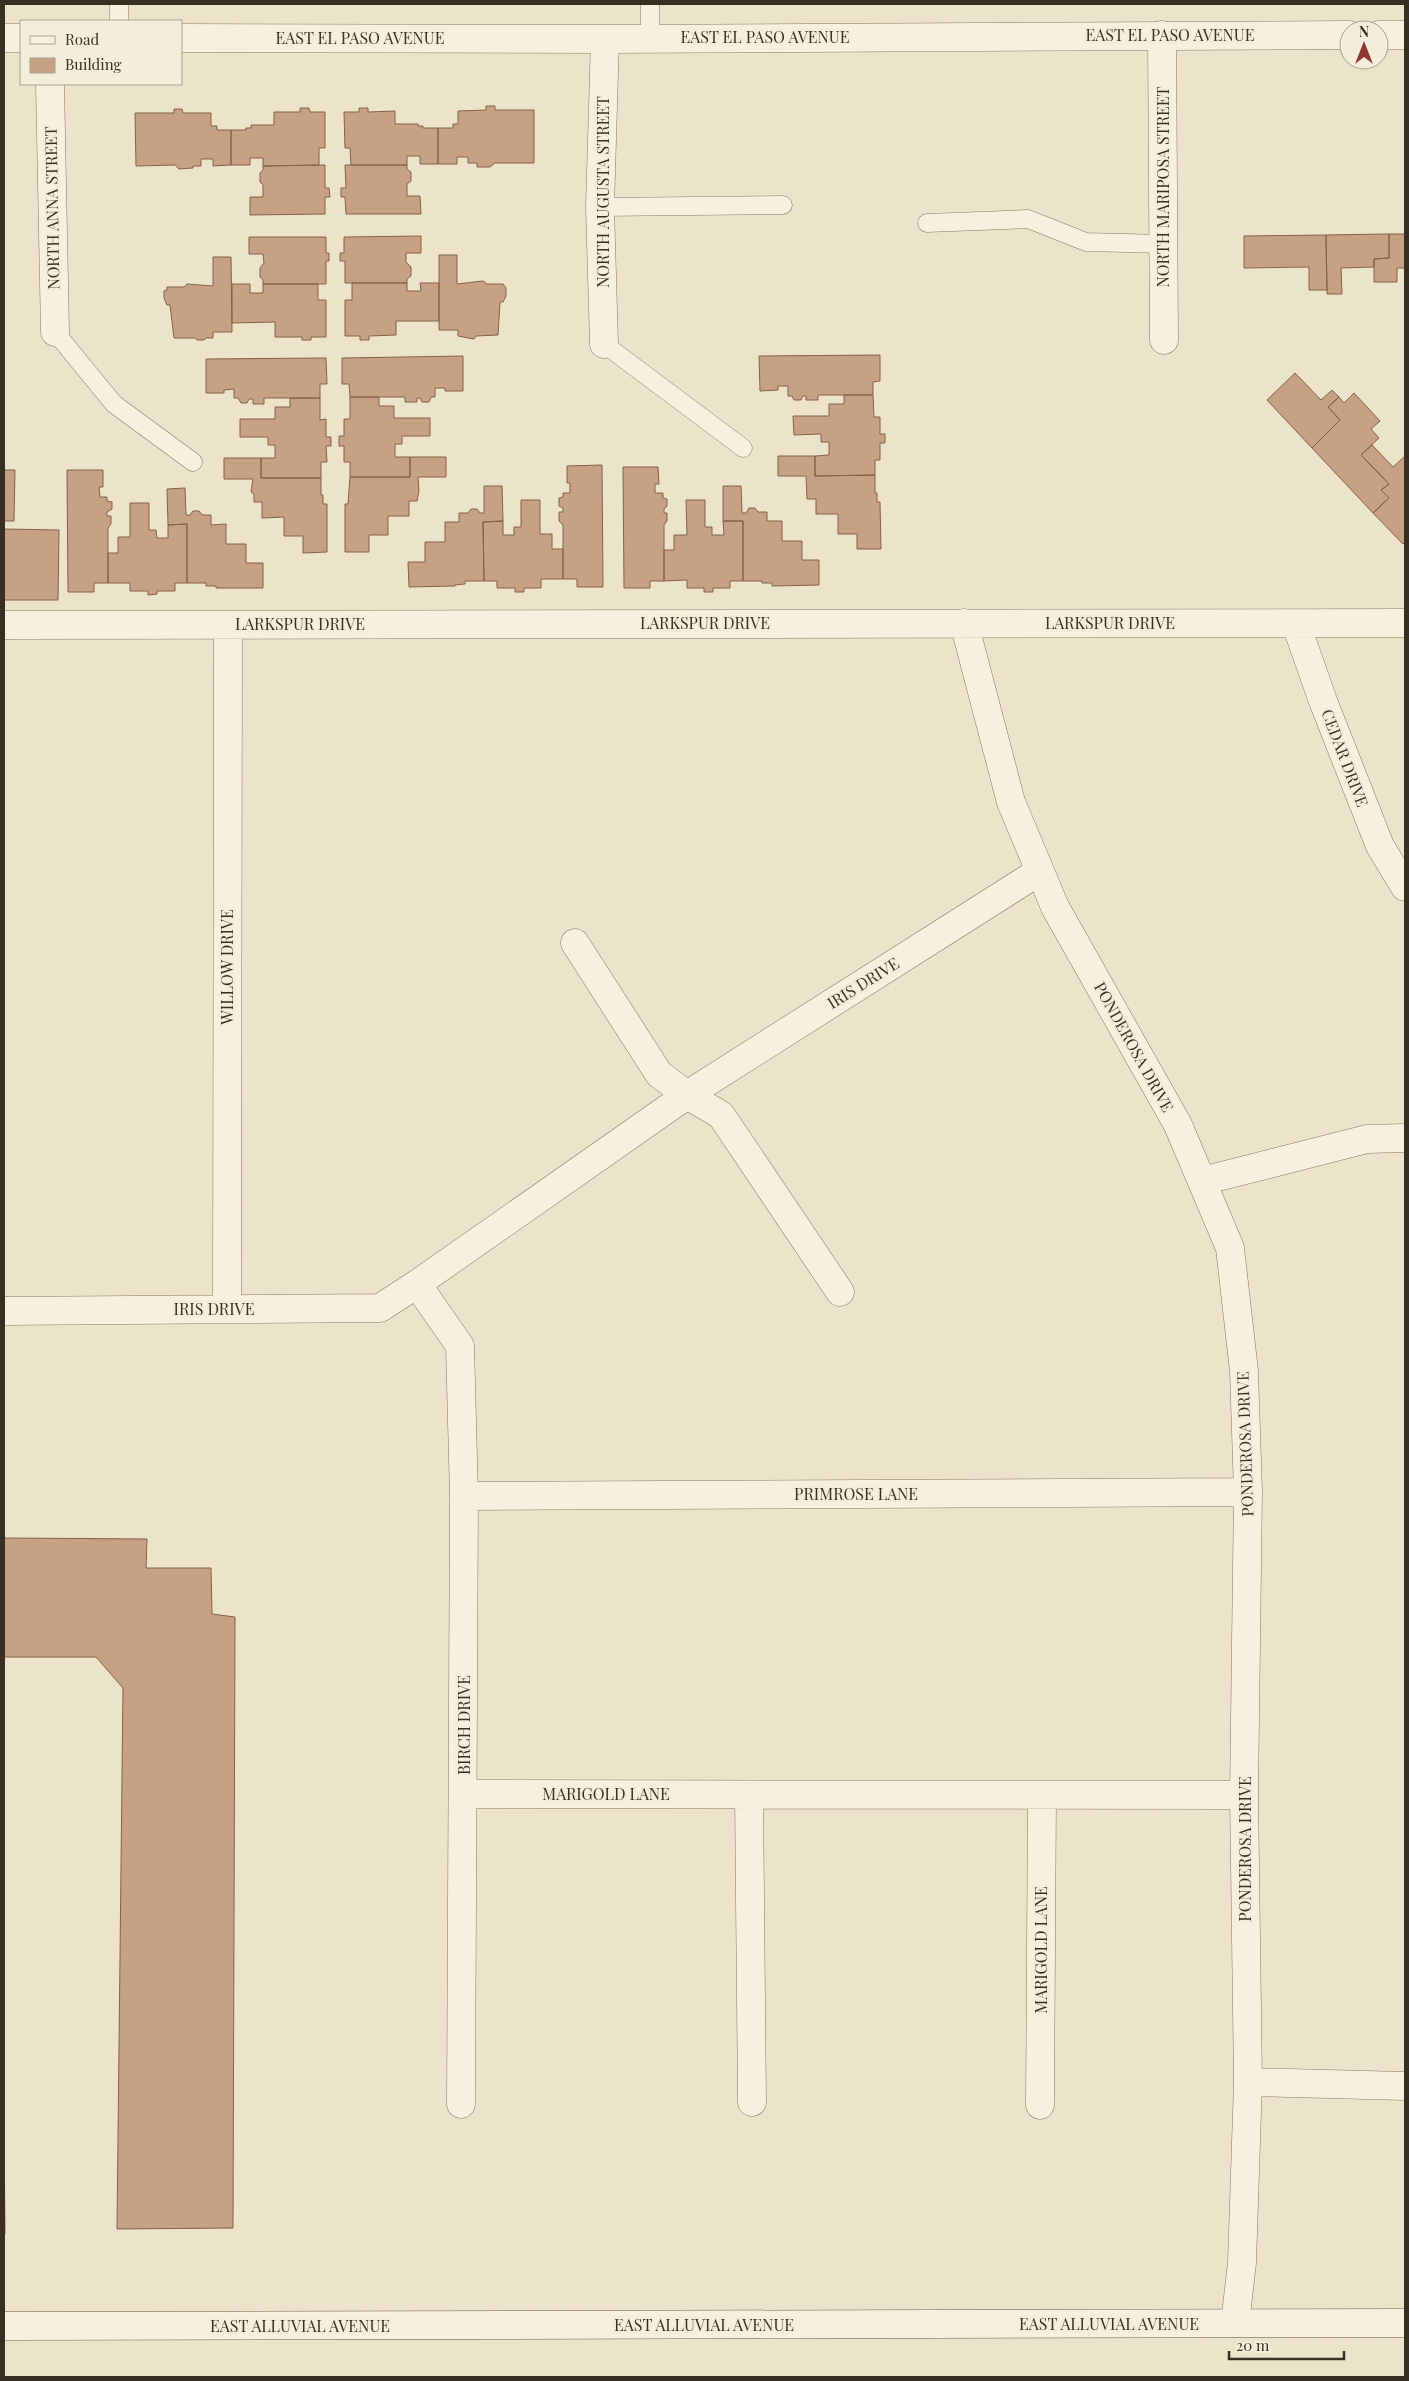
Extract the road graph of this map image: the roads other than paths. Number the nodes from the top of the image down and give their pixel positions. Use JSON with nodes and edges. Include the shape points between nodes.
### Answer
{"nodes":[{"id":1,"x":119,"y":4,"type":"edge"},
{"id":2,"x":650,"y":4,"type":"edge"},
{"id":3,"x":119,"y":20,"type":"edge"},
{"id":4,"x":1162,"y":35,"type":"junction"},
{"id":5,"x":1339,"y":35,"type":"edge"},
{"id":6,"x":1389,"y":35,"type":"edge"},
{"id":7,"x":1405,"y":35,"type":"edge"},
{"id":8,"x":4,"y":38,"type":"edge"},
{"id":9,"x":20,"y":38,"type":"edge"},
{"id":10,"x":182,"y":38,"type":"edge"},
{"id":11,"x":650,"y":38,"type":"junction"},
{"id":12,"x":605,"y":39,"type":"junction"},
{"id":13,"x":50,"y":85,"type":"edge"},
{"id":14,"x":783,"y":205,"type":"dead end"},
{"id":15,"x":600,"y":207,"type":"junction"},
{"id":16,"x":927,"y":223,"type":"dead end"},
{"id":17,"x":1164,"y":244,"type":"junction"},
{"id":18,"x":55,"y":332,"type":"joint"},
{"id":19,"x":1164,"y":340,"type":"dead end"},
{"id":20,"x":604,"y":344,"type":"joint"},
{"id":21,"x":743,"y":448,"type":"dead end"},
{"id":22,"x":193,"y":462,"type":"dead end"},
{"id":23,"x":964,"y":623,"type":"junction"},
{"id":24,"x":1405,"y":623,"type":"edge"},
{"id":25,"x":1296,"y":624,"type":"junction"},
{"id":26,"x":4,"y":625,"type":"edge"},
{"id":27,"x":228,"y":625,"type":"junction"},
{"id":28,"x":1040,"y":871,"type":"junction"},
{"id":29,"x":1405,"y":887,"type":"edge"},
{"id":30,"x":576,"y":943,"type":"dead end"},
{"id":31,"x":687,"y":1096,"type":"junction"},
{"id":32,"x":1405,"y":1138,"type":"edge"},
{"id":33,"x":1202,"y":1181,"type":"junction"},
{"id":34,"x":417,"y":1284,"type":"junction"},
{"id":35,"x":840,"y":1292,"type":"dead end"},
{"id":36,"x":227,"y":1309,"type":"junction"},
{"id":37,"x":4,"y":1311,"type":"edge"},
{"id":38,"x":1248,"y":1492,"type":"junction"},
{"id":39,"x":464,"y":1496,"type":"junction"},
{"id":40,"x":463,"y":1794,"type":"junction"},
{"id":41,"x":749,"y":1795,"type":"junction"},
{"id":42,"x":1042,"y":1795,"type":"junction"},
{"id":43,"x":1244,"y":1795,"type":"junction"},
{"id":44,"x":1248,"y":2082,"type":"junction"},
{"id":45,"x":1405,"y":2086,"type":"edge"},
{"id":46,"x":752,"y":2102,"type":"dead end"},
{"id":47,"x":461,"y":2104,"type":"dead end"},
{"id":48,"x":1040,"y":2105,"type":"dead end"},
{"id":49,"x":1236,"y":2323,"type":"junction"},
{"id":50,"x":1405,"y":2323,"type":"edge"},
{"id":51,"x":4,"y":2326,"type":"edge"}],
"edges":[{"from":1,"to":3,"type":"lane"},
{"from":2,"to":11,"type":"lane"},
{"from":4,"to":5,"type":"street","name":"EAST EL PASO AVENUE"},
{"from":4,"to":11,"type":"street","name":"EAST EL PASO AVENUE"},
{"from":4,"to":17,"type":"street","name":"NORTH MARIPOSA STREET"},
{"from":6,"to":7,"type":"street"},
{"from":8,"to":9,"type":"street"},
{"from":10,"to":12,"type":"street","name":"EAST EL PASO AVENUE"},
{"from":11,"to":12,"type":"street","name":"EAST EL PASO AVENUE"},
{"from":12,"to":15,"type":"street","name":"NORTH AUGUSTA STREET"},
{"from":13,"to":18,"type":"street","name":"NORTH ANNA STREET"},
{"from":14,"to":15,"type":"lane"},
{"from":15,"to":20,"type":"street","name":"NORTH AUGUSTA STREET"},
{"from":16,"to":17,"type":"lane","via":[[1028,219],[1086,242]]},
{"from":17,"to":19,"type":"street","name":"NORTH MARIPOSA STREET"},
{"from":18,"to":22,"type":"lane","via":[[114,404]]},
{"from":20,"to":21,"type":"lane"},
{"from":23,"to":25,"type":"street","name":"LARKSPUR DRIVE"},
{"from":23,"to":27,"type":"street","name":"LARKSPUR DRIVE"},
{"from":23,"to":28,"type":"street","name":"PONDEROSA DRIVE","via":[[1011,802]]},
{"from":24,"to":25,"type":"street","name":"LARKSPUR DRIVE"},
{"from":25,"to":29,"type":"street","name":"CEDAR DRIVE","via":[[1380,846]]},
{"from":26,"to":27,"type":"street","name":"LARKSPUR DRIVE"},
{"from":27,"to":36,"type":"street","name":"WILLOW DRIVE"},
{"from":28,"to":31,"type":"street","name":"IRIS DRIVE"},
{"from":28,"to":33,"type":"street","name":"PONDEROSA DRIVE","via":[[1055,907],[1178,1125]]},
{"from":30,"to":31,"type":"street","via":[[660,1074]]},
{"from":31,"to":34,"type":"street","name":"IRIS DRIVE"},
{"from":31,"to":35,"type":"street","via":[[721,1115]]},
{"from":32,"to":33,"type":"street","via":[[1367,1139]]},
{"from":33,"to":38,"type":"street","name":"PONDEROSA DRIVE","via":[[1230,1248],[1244,1371]]},
{"from":34,"to":36,"type":"street","name":"IRIS DRIVE","via":[[380,1308]]},
{"from":34,"to":39,"type":"street","name":"BIRCH DRIVE","via":[[460,1346]]},
{"from":36,"to":37,"type":"street","name":"IRIS DRIVE"},
{"from":38,"to":39,"type":"street","name":"PRIMROSE LANE"},
{"from":38,"to":43,"type":"street","name":"PONDEROSA DRIVE"},
{"from":39,"to":40,"type":"street","name":"BIRCH DRIVE"},
{"from":40,"to":41,"type":"street","name":"MARIGOLD LANE"},
{"from":40,"to":47,"type":"street","name":"BIRCH DRIVE"},
{"from":41,"to":42,"type":"street","name":"MARIGOLD LANE"},
{"from":41,"to":46,"type":"street"},
{"from":42,"to":43,"type":"street","name":"MARIGOLD LANE"},
{"from":42,"to":48,"type":"street","name":"MARIGOLD LANE"},
{"from":43,"to":44,"type":"street","name":"PONDEROSA DRIVE"},
{"from":44,"to":45,"type":"street"},
{"from":44,"to":49,"type":"street","name":"PONDEROSA DRIVE","via":[[1242,2263]]},
{"from":49,"to":50,"type":"street","name":"EAST ALLUVIAL AVENUE"},
{"from":49,"to":51,"type":"street","name":"EAST ALLUVIAL AVENUE"}]}
